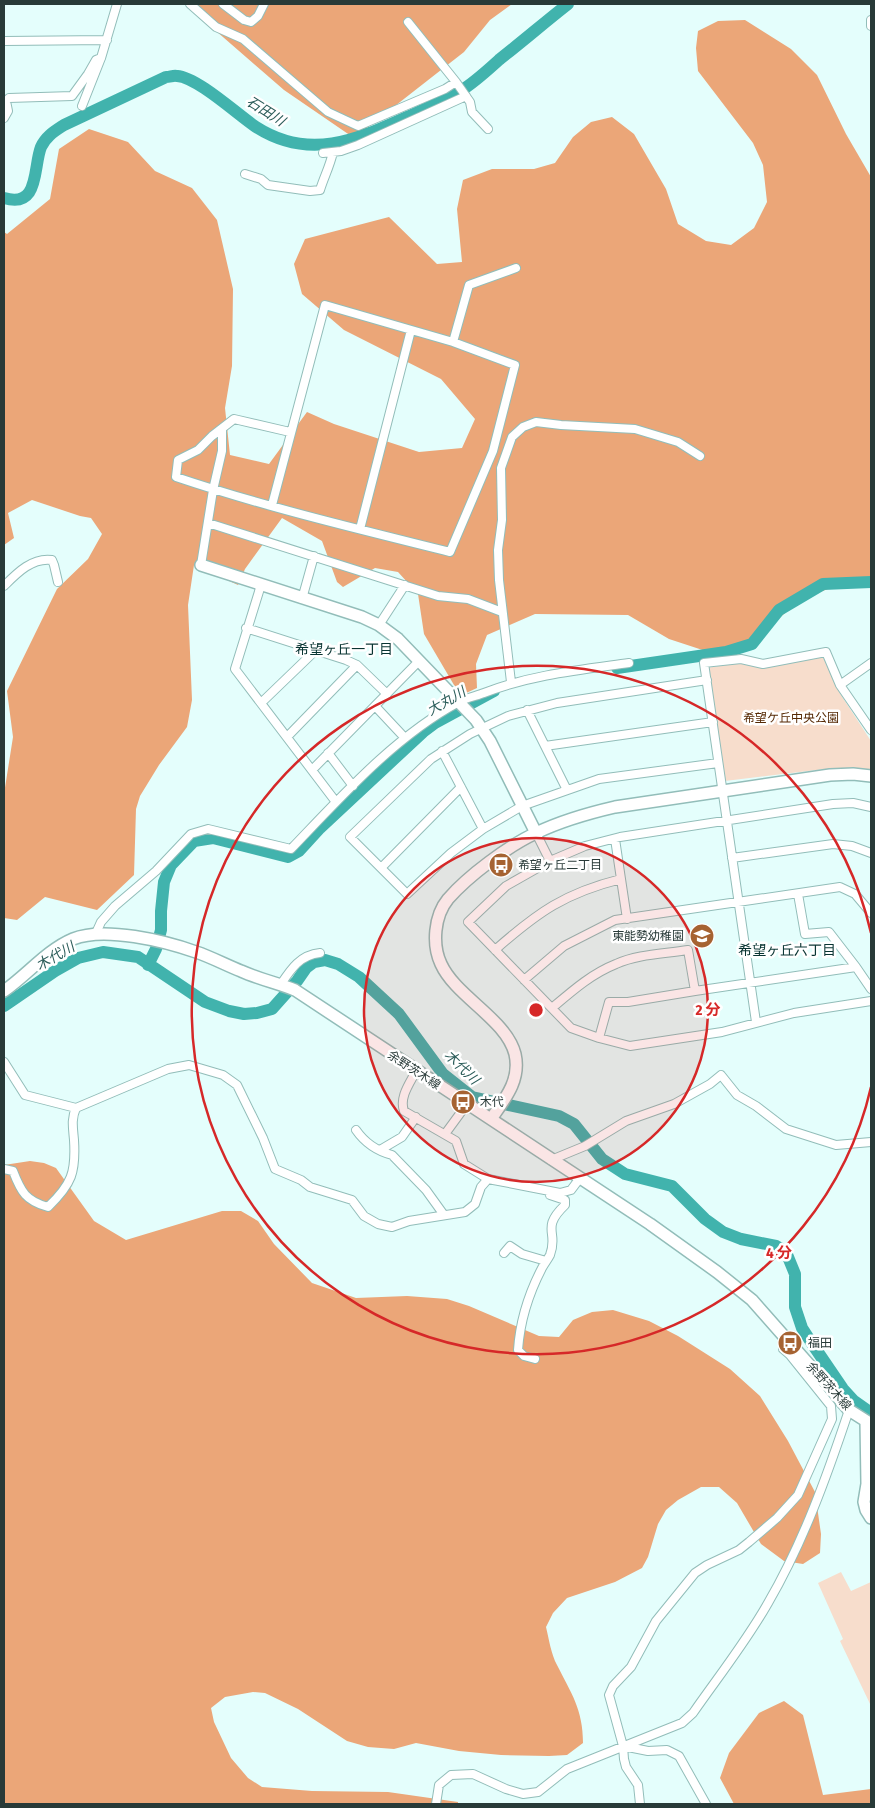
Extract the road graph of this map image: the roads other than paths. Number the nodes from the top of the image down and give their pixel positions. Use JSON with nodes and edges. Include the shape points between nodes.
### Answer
{"nodes":[{"id":1,"x":117,"y":4,"type":"edge"},
{"id":2,"x":190,"y":4,"type":"edge"},
{"id":3,"x":223,"y":4,"type":"edge"},
{"id":4,"x":264,"y":4,"type":"edge"},
{"id":5,"x":871,"y":20,"type":"edge"},
{"id":6,"x":408,"y":22,"type":"dead end"},
{"id":7,"x":871,"y":26,"type":"edge"},
{"id":8,"x":106,"y":40,"type":"junction"},
{"id":9,"x":4,"y":41,"type":"edge"},
{"id":10,"x":100,"y":58,"type":"junction"},
{"id":11,"x":456,"y":82,"type":"junction"},
{"id":12,"x":466,"y":96,"type":"junction"},
{"id":13,"x":82,"y":106,"type":"dead end"},
{"id":14,"x":4,"y":118,"type":"edge"},
{"id":15,"x":488,"y":129,"type":"dead end"},
{"id":16,"x":333,"y":152,"type":"junction"},
{"id":17,"x":322,"y":153,"type":"dead end"},
{"id":18,"x":246,"y":174,"type":"dead end"},
{"id":19,"x":516,"y":268,"type":"dead end"},
{"id":20,"x":411,"y":330,"type":"junction"},
{"id":21,"x":453,"y":342,"type":"junction"},
{"id":22,"x":222,"y":430,"type":"junction"},
{"id":23,"x":290,"y":432,"type":"junction"},
{"id":24,"x":700,"y":456,"type":"dead end"},
{"id":25,"x":213,"y":490,"type":"junction"},
{"id":26,"x":272,"y":505,"type":"junction"},
{"id":27,"x":208,"y":523,"type":"junction"},
{"id":28,"x":360,"y":529,"type":"junction"},
{"id":29,"x":314,"y":556,"type":"junction"},
{"id":30,"x":202,"y":565,"type":"joint"},
{"id":31,"x":58,"y":582,"type":"dead end"},
{"id":32,"x":405,"y":584,"type":"junction"},
{"id":33,"x":260,"y":585,"type":"junction"},
{"id":34,"x":4,"y":586,"type":"edge"},
{"id":35,"x":302,"y":599,"type":"junction"},
{"id":36,"x":502,"y":612,"type":"junction"},
{"id":37,"x":379,"y":625,"type":"junction"},
{"id":38,"x":246,"y":628,"type":"junction"},
{"id":39,"x":316,"y":650,"type":"junction"},
{"id":40,"x":419,"y":661,"type":"junction"},
{"id":41,"x":629,"y":663,"type":"dead end"},
{"id":42,"x":871,"y":663,"type":"edge"},
{"id":43,"x":357,"y":665,"type":"junction"},
{"id":44,"x":707,"y":680,"type":"junction"},
{"id":45,"x":511,"y":682,"type":"junction"},
{"id":46,"x":840,"y":685,"type":"junction"},
{"id":47,"x":387,"y":694,"type":"junction"},
{"id":48,"x":261,"y":703,"type":"junction"},
{"id":49,"x":462,"y":705,"type":"junction"},
{"id":50,"x":375,"y":706,"type":"junction"},
{"id":51,"x":527,"y":710,"type":"junction"},
{"id":52,"x":712,"y":722,"type":"junction"},
{"id":53,"x":482,"y":728,"type":"junction"},
{"id":54,"x":871,"y":730,"type":"edge"},
{"id":55,"x":287,"y":737,"type":"junction"},
{"id":56,"x":404,"y":737,"type":"junction"},
{"id":57,"x":545,"y":746,"type":"junction"},
{"id":58,"x":442,"y":751,"type":"junction"},
{"id":59,"x":328,"y":753,"type":"junction"},
{"id":60,"x":718,"y":763,"type":"junction"},
{"id":61,"x":312,"y":770,"type":"junction"},
{"id":62,"x":871,"y":776,"type":"edge"},
{"id":63,"x":353,"y":786,"type":"junction"},
{"id":64,"x":461,"y":787,"type":"junction"},
{"id":65,"x":567,"y":790,"type":"junction"},
{"id":66,"x":722,"y":791,"type":"junction"},
{"id":67,"x":336,"y":802,"type":"junction"},
{"id":68,"x":522,"y":806,"type":"junction"},
{"id":69,"x":871,"y":807,"type":"edge"},
{"id":70,"x":727,"y":820,"type":"junction"},
{"id":71,"x":482,"y":829,"type":"junction"},
{"id":72,"x":536,"y":833,"type":"junction"},
{"id":73,"x":615,"y":839,"type":"junction"},
{"id":74,"x":871,"y":842,"type":"edge"},
{"id":75,"x":869,"y":852,"type":"edge"},
{"id":76,"x":732,"y":858,"type":"junction"},
{"id":77,"x":550,"y":861,"type":"junction"},
{"id":78,"x":380,"y":868,"type":"junction"},
{"id":79,"x":621,"y":878,"type":"junction"},
{"id":80,"x":798,"y":894,"type":"junction"},
{"id":81,"x":738,"y":901,"type":"junction"},
{"id":82,"x":871,"y":913,"type":"edge"},
{"id":83,"x":627,"y":919,"type":"junction"},
{"id":84,"x":96,"y":933,"type":"junction"},
{"id":85,"x":495,"y":950,"type":"junction"},
{"id":86,"x":320,"y":953,"type":"dead end"},
{"id":87,"x":856,"y":967,"type":"junction"},
{"id":88,"x":524,"y":980,"type":"junction"},
{"id":89,"x":750,"y":983,"type":"junction"},
{"id":90,"x":287,"y":987,"type":"junction"},
{"id":91,"x":871,"y":989,"type":"edge"},
{"id":92,"x":4,"y":991,"type":"edge"},
{"id":93,"x":695,"y":991,"type":"junction"},
{"id":94,"x":871,"y":1001,"type":"edge"},
{"id":95,"x":552,"y":1008,"type":"junction"},
{"id":96,"x":756,"y":1022,"type":"junction"},
{"id":97,"x":599,"y":1038,"type":"junction"},
{"id":98,"x":4,"y":1062,"type":"edge"},
{"id":99,"x":416,"y":1071,"type":"junction"},
{"id":100,"x":467,"y":1104,"type":"junction"},
{"id":101,"x":76,"y":1108,"type":"junction"},
{"id":102,"x":416,"y":1117,"type":"junction"},
{"id":103,"x":492,"y":1117,"type":"junction"},
{"id":104,"x":356,"y":1130,"type":"dead end"},
{"id":105,"x":445,"y":1134,"type":"junction"},
{"id":106,"x":871,"y":1142,"type":"edge"},
{"id":107,"x":380,"y":1150,"type":"junction"},
{"id":108,"x":551,"y":1160,"type":"junction"},
{"id":109,"x":4,"y":1170,"type":"edge"},
{"id":110,"x":580,"y":1178,"type":"junction"},
{"id":111,"x":488,"y":1179,"type":"junction"},
{"id":112,"x":538,"y":1189,"type":"junction"},
{"id":113,"x":444,"y":1215,"type":"junction"},
{"id":114,"x":504,"y":1253,"type":"dead end"},
{"id":115,"x":546,"y":1261,"type":"junction"},
{"id":116,"x":783,"y":1349,"type":"dead end"},
{"id":117,"x":535,"y":1359,"type":"dead end"},
{"id":118,"x":849,"y":1410,"type":"junction"},
{"id":119,"x":869,"y":1423,"type":"edge"},
{"id":120,"x":871,"y":1518,"type":"edge"},
{"id":121,"x":623,"y":1746,"type":"junction"},
{"id":122,"x":436,"y":1804,"type":"edge"},
{"id":123,"x":640,"y":1804,"type":"edge"},
{"id":124,"x":706,"y":1804,"type":"edge"}],
"edges":[{"from":1,"to":8,"type":"street"},
{"from":2,"to":11,"type":"street","via":[[216,27],[243,39],[328,112],[358,126]]},
{"from":3,"to":4,"type":"street","via":[[250,22],[258,16]]},
{"from":5,"to":7,"type":"street"},
{"from":6,"to":11,"type":"street"},
{"from":8,"to":9,"type":"street"},
{"from":8,"to":10,"type":"street"},
{"from":10,"to":13,"type":"street"},
{"from":10,"to":14,"type":"street","via":[[72,96],[9,98]]},
{"from":11,"to":12,"type":"street"},
{"from":12,"to":15,"type":"street","via":[[472,112]]},
{"from":12,"to":16,"type":"street","via":[[358,145]]},
{"from":16,"to":17,"type":"street"},
{"from":16,"to":18,"type":"street","via":[[320,190],[268,185]]},
{"from":19,"to":21,"type":"street","via":[[469,285]]},
{"from":20,"to":21,"type":"street"},
{"from":20,"to":23,"type":"street","via":[[325,306]]},
{"from":20,"to":28,"type":"street"},
{"from":21,"to":28,"type":"street","via":[[515,365],[493,451],[450,552]]},
{"from":22,"to":23,"type":"street","via":[[234,419]]},
{"from":22,"to":25,"type":"street","via":[[222,451]]},
{"from":22,"to":25,"type":"street","via":[[198,450],[178,460],[176,477]]},
{"from":23,"to":26,"type":"street"},
{"from":24,"to":36,"type":"street","via":[[678,442],[635,429],[536,422],[523,427],[512,437],[501,468],[502,520],[498,550]]},
{"from":25,"to":26,"type":"street"},
{"from":25,"to":27,"type":"street"},
{"from":26,"to":28,"type":"street"},
{"from":27,"to":29,"type":"street"},
{"from":27,"to":30,"type":"street"},
{"from":29,"to":32,"type":"street"},
{"from":29,"to":35,"type":"street"},
{"from":30,"to":33,"type":"street"},
{"from":31,"to":34,"type":"street","via":[[52,560],[45,559],[22,568]]},
{"from":32,"to":36,"type":"street","via":[[438,596],[468,599]]},
{"from":32,"to":37,"type":"street"},
{"from":33,"to":35,"type":"street"},
{"from":33,"to":38,"type":"street"},
{"from":35,"to":37,"type":"street"},
{"from":36,"to":45,"type":"street"},
{"from":37,"to":40,"type":"street"},
{"from":38,"to":39,"type":"street"},
{"from":38,"to":48,"type":"street","via":[[235,669]]},
{"from":39,"to":43,"type":"street"},
{"from":39,"to":48,"type":"street"},
{"from":40,"to":47,"type":"street"},
{"from":40,"to":49,"type":"street"},
{"from":41,"to":45,"type":"street"},
{"from":42,"to":46,"type":"street"},
{"from":43,"to":47,"type":"street"},
{"from":43,"to":55,"type":"street"},
{"from":44,"to":46,"type":"street","via":[[704,663],[741,659],[763,664],[826,652]]},
{"from":44,"to":51,"type":"street"},
{"from":44,"to":52,"type":"street"},
{"from":45,"to":49,"type":"street"},
{"from":46,"to":54,"type":"street"},
{"from":47,"to":50,"type":"street"},
{"from":48,"to":55,"type":"street"},
{"from":49,"to":53,"type":"street"},
{"from":49,"to":56,"type":"street"},
{"from":50,"to":56,"type":"street"},
{"from":50,"to":59,"type":"street"},
{"from":51,"to":53,"type":"street"},
{"from":51,"to":57,"type":"street"},
{"from":52,"to":57,"type":"street"},
{"from":52,"to":60,"type":"street"},
{"from":53,"to":58,"type":"street"},
{"from":53,"to":68,"type":"street"},
{"from":55,"to":61,"type":"street"},
{"from":56,"to":63,"type":"street"},
{"from":57,"to":65,"type":"street"},
{"from":58,"to":64,"type":"street"},
{"from":58,"to":78,"type":"street","via":[[350,837]]},
{"from":59,"to":61,"type":"street"},
{"from":59,"to":63,"type":"street"},
{"from":60,"to":65,"type":"street","via":[[599,780]]},
{"from":60,"to":66,"type":"street"},
{"from":61,"to":67,"type":"street"},
{"from":62,"to":66,"type":"street","via":[[830,775]]},
{"from":63,"to":67,"type":"street"},
{"from":64,"to":71,"type":"street"},
{"from":64,"to":78,"type":"street"},
{"from":65,"to":68,"type":"street"},
{"from":66,"to":70,"type":"street"},
{"from":66,"to":72,"type":"street","via":[[615,806]]},
{"from":67,"to":84,"type":"street","via":[[291,849],[208,829],[191,834],[156,872],[115,906]]},
{"from":68,"to":71,"type":"street"},
{"from":68,"to":72,"type":"street"},
{"from":69,"to":70,"type":"street","via":[[833,804]]},
{"from":70,"to":73,"type":"street"},
{"from":70,"to":76,"type":"street"},
{"from":71,"to":78,"type":"street","via":[[406,894]]},
{"from":72,"to":77,"type":"street"},
{"from":72,"to":103,"type":"street","via":[[478,872],[448,900],[440,913],[436,932],[440,963],[449,977],[499,1027],[515,1055],[514,1083]]},
{"from":73,"to":77,"type":"street","via":[[586,846]]},
{"from":73,"to":79,"type":"street"},
{"from":74,"to":75,"type":"street"},
{"from":75,"to":76,"type":"street","via":[[833,844]]},
{"from":76,"to":81,"type":"street"},
{"from":77,"to":85,"type":"street","via":[[506,886],[468,922]]},
{"from":79,"to":83,"type":"street"},
{"from":79,"to":85,"type":"street","via":[[567,897],[522,926]]},
{"from":80,"to":81,"type":"street"},
{"from":80,"to":82,"type":"street","via":[[840,887],[855,894]]},
{"from":80,"to":87,"type":"street","via":[[805,934],[829,932]]},
{"from":81,"to":83,"type":"street"},
{"from":81,"to":89,"type":"street"},
{"from":83,"to":88,"type":"street","via":[[615,920],[564,946]]},
{"from":84,"to":90,"type":"street","name":"余野茨木線","via":[[112,933],[196,952]]},
{"from":84,"to":92,"type":"street","name":"余野茨木線","via":[[60,945]]},
{"from":85,"to":88,"type":"street"},
{"from":86,"to":90,"type":"street","via":[[306,956],[292,968]]},
{"from":87,"to":89,"type":"street"},
{"from":87,"to":91,"type":"street"},
{"from":88,"to":95,"type":"street"},
{"from":89,"to":93,"type":"street"},
{"from":89,"to":96,"type":"street"},
{"from":90,"to":99,"type":"street","name":"余野茨木線"},
{"from":93,"to":95,"type":"street","via":[[688,950],[616,963],[591,976]]},
{"from":93,"to":97,"type":"street","via":[[609,1002]]},
{"from":94,"to":96,"type":"street","via":[[794,1012]]},
{"from":95,"to":97,"type":"street","via":[[571,1028]]},
{"from":96,"to":97,"type":"street","via":[[722,1032],[630,1046]]},
{"from":98,"to":101,"type":"street","via":[[25,1095]]},
{"from":99,"to":100,"type":"street","name":"余野茨木線"},
{"from":99,"to":102,"type":"street","via":[[402,1098],[402,1105],[404,1111]]},
{"from":100,"to":103,"type":"street","name":"余野茨木線"},
{"from":100,"to":105,"type":"street"},
{"from":101,"to":109,"type":"street","via":[[72,1118],[73,1174],[61,1194],[48,1207],[35,1203],[20,1190],[13,1171]]},
{"from":101,"to":113,"type":"street","via":[[168,1068],[189,1064],[223,1075],[237,1085],[275,1169],[301,1180],[310,1188],[352,1200],[364,1216],[378,1224],[392,1227]]},
{"from":102,"to":105,"type":"street"},
{"from":102,"to":107,"type":"street","via":[[402,1137]]},
{"from":103,"to":108,"type":"street","name":"余野茨木線"},
{"from":104,"to":107,"type":"street","via":[[364,1141]]},
{"from":105,"to":111,"type":"street","via":[[456,1141],[464,1164]]},
{"from":106,"to":108,"type":"street","via":[[836,1145],[786,1129],[737,1095],[721,1075],[674,1104],[626,1121],[585,1146]]},
{"from":107,"to":113,"type":"street","via":[[392,1155],[410,1172]]},
{"from":108,"to":110,"type":"street","name":"余野茨木線"},
{"from":110,"to":112,"type":"street","via":[[571,1190],[560,1193]]},
{"from":110,"to":118,"type":"street","name":"余野茨木線","via":[[741,1290]]},
{"from":111,"to":112,"type":"street"},
{"from":111,"to":113,"type":"street","via":[[481,1187],[475,1204],[465,1212]]},
{"from":112,"to":115,"type":"street","via":[[565,1202],[552,1219],[551,1254]]},
{"from":114,"to":115,"type":"street","via":[[510,1246],[522,1254]]},
{"from":115,"to":117,"type":"street","via":[[528,1298],[519,1336],[519,1353]]},
{"from":116,"to":121,"type":"street","via":[[831,1406],[832,1419],[798,1495],[777,1518],[739,1550],[695,1573],[656,1621],[631,1667],[613,1686],[610,1695]]},
{"from":118,"to":119,"type":"street","name":"余野茨木線"},
{"from":118,"to":121,"type":"street","via":[[803,1533],[768,1604],[693,1713],[682,1722]]},
{"from":119,"to":120,"type":"street","via":[[864,1502]]},
{"from":121,"to":122,"type":"street","via":[[567,1769],[538,1792],[523,1794],[473,1774],[451,1775],[439,1786]]},
{"from":121,"to":123,"type":"street","via":[[626,1767],[638,1785]]},
{"from":121,"to":124,"type":"street","via":[[648,1751],[667,1750],[679,1756]]}]}
